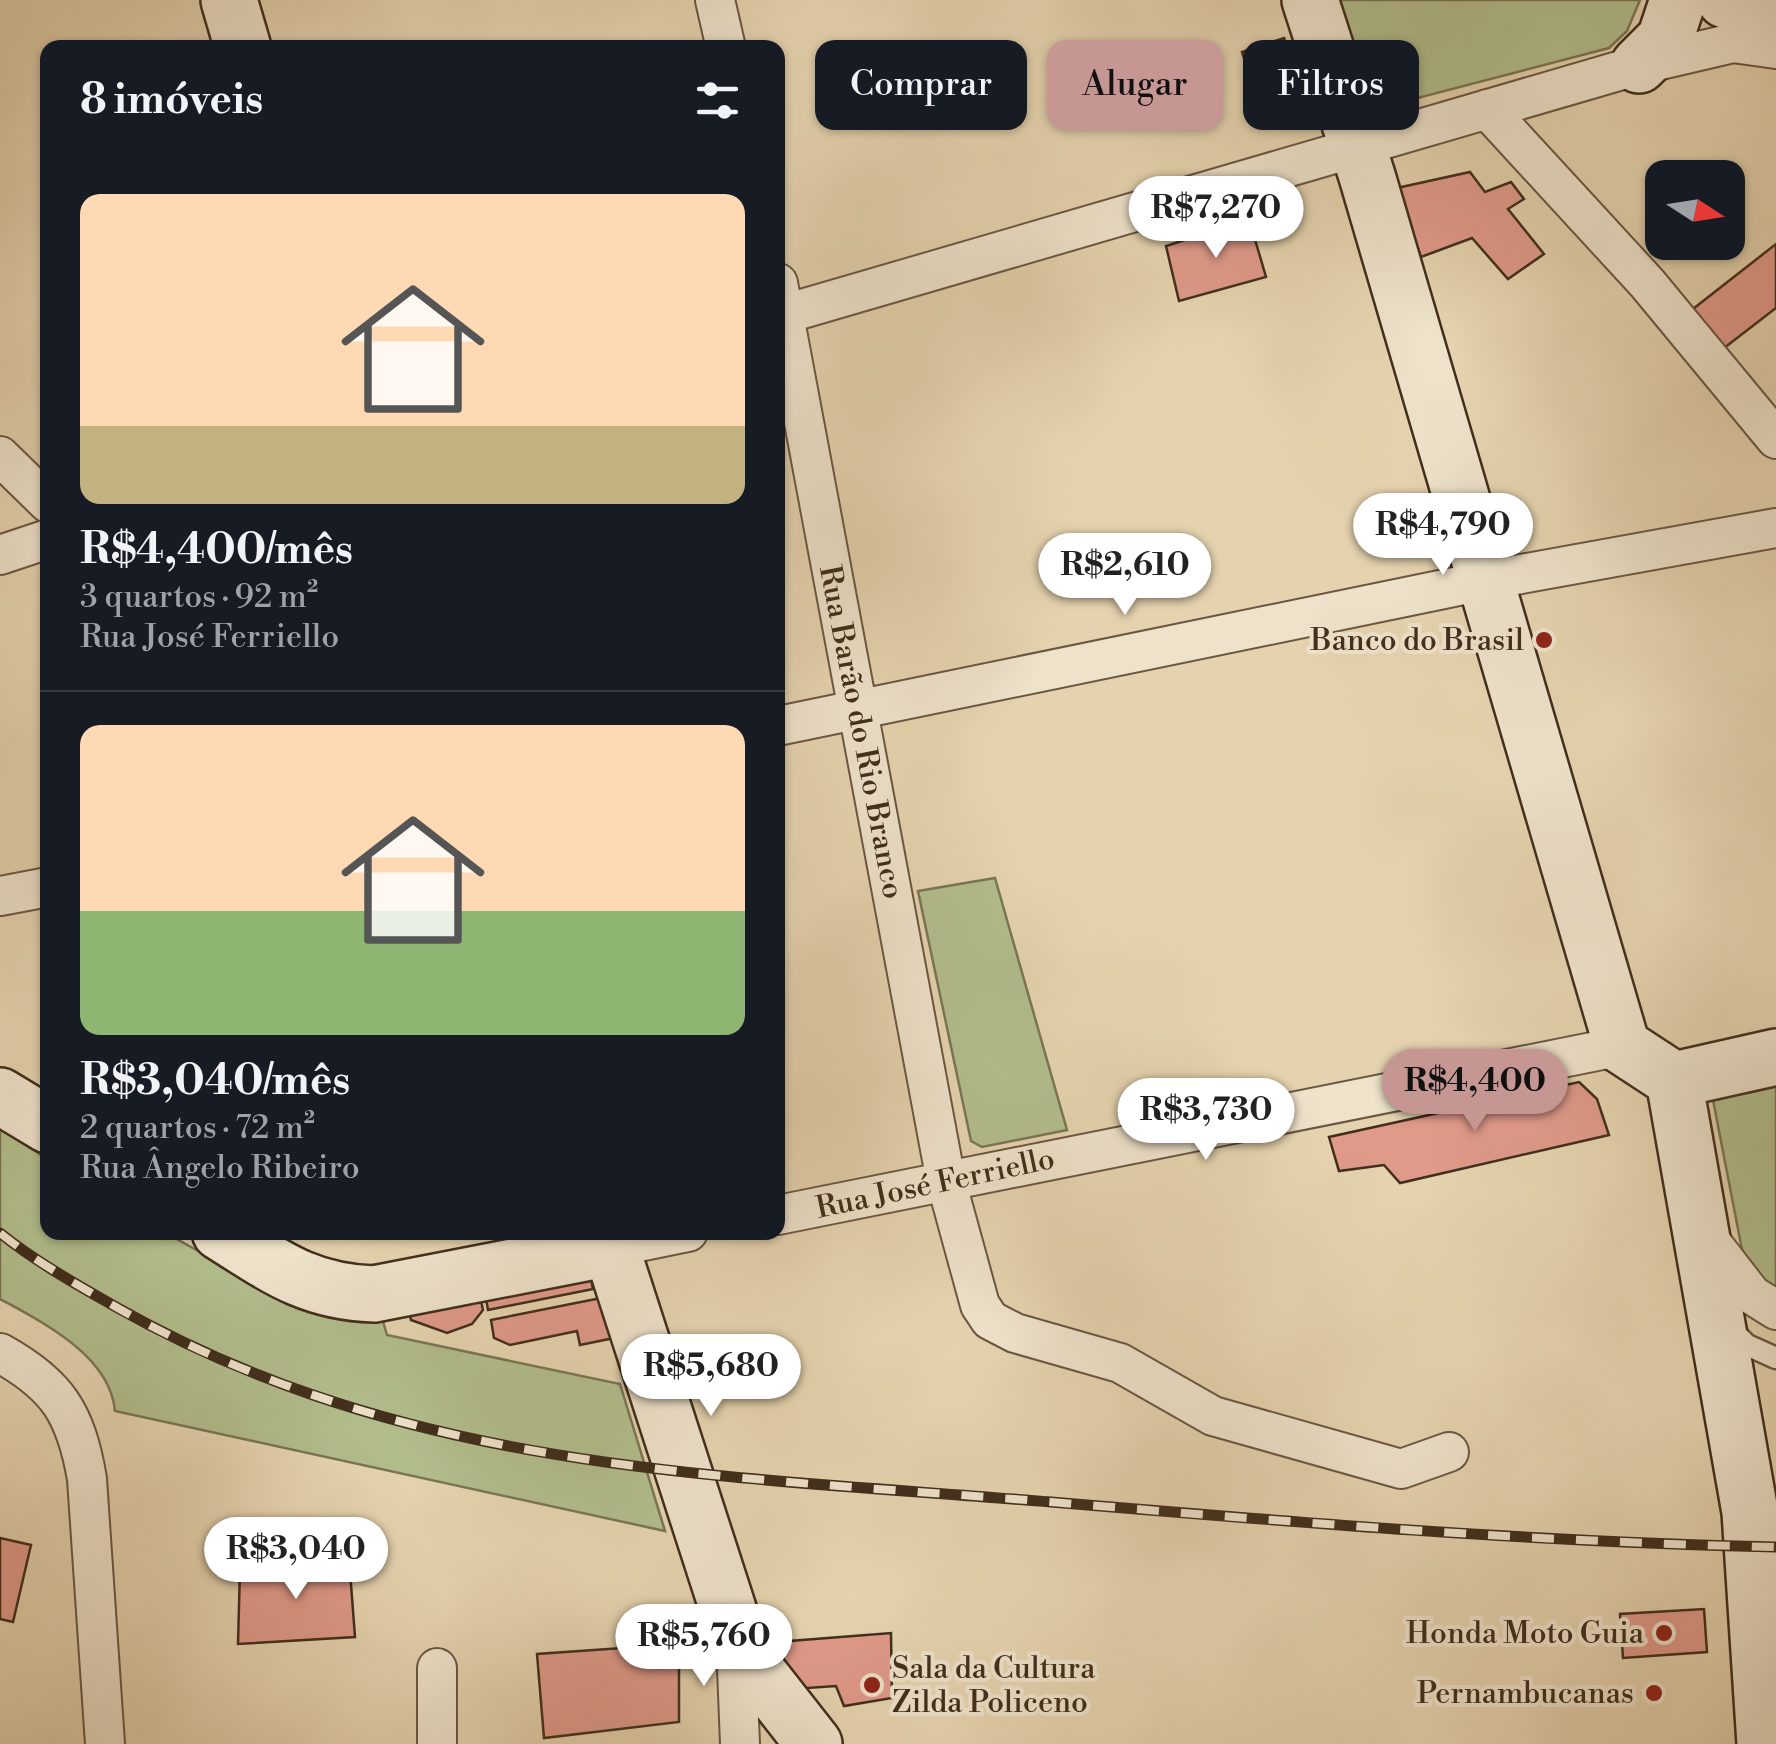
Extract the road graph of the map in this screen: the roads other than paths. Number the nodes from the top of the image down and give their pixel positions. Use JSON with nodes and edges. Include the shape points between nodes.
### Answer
{"nodes":[{"id":1,"x":229,"y":0,"type":"edge"},
{"id":2,"x":715,"y":0,"type":"edge"},
{"id":3,"x":1310,"y":0,"type":"edge"},
{"id":4,"x":1678,"y":0,"type":"edge"},
{"id":5,"x":1754,"y":25,"type":"edge"},
{"id":6,"x":242,"y":40,"type":"edge"},
{"id":7,"x":724,"y":40,"type":"edge"},
{"id":8,"x":1639,"y":65,"type":"junction"},
{"id":9,"x":1487,"y":108,"type":"junction"},
{"id":10,"x":1358,"y":145,"type":"junction"},
{"id":11,"x":785,"y":303,"type":"edge"},
{"id":12,"x":785,"y":330,"type":"edge"},
{"id":13,"x":1776,"y":439,"type":"edge"},
{"id":14,"x":0,"y":456,"type":"edge"},
{"id":15,"x":40,"y":495,"type":"edge"},
{"id":16,"x":1776,"y":528,"type":"edge"},
{"id":17,"x":40,"y":542,"type":"edge"},
{"id":18,"x":0,"y":555,"type":"edge"},
{"id":19,"x":1488,"y":580,"type":"junction"},
{"id":20,"x":858,"y":706,"type":"junction"},
{"id":21,"x":785,"y":724,"type":"edge"},
{"id":22,"x":40,"y":888,"type":"edge"},
{"id":23,"x":0,"y":896,"type":"edge"},
{"id":24,"x":1622,"y":1046,"type":"junction"},
{"id":25,"x":1776,"y":1057,"type":"edge"},
{"id":26,"x":1674,"y":1080,"type":"junction"},
{"id":27,"x":0,"y":1096,"type":"edge"},
{"id":28,"x":40,"y":1120,"type":"edge"},
{"id":29,"x":946,"y":1181,"type":"junction"},
{"id":30,"x":785,"y":1214,"type":"edge"},
{"id":31,"x":1702,"y":1231,"type":"junction"},
{"id":32,"x":234,"y":1240,"type":"edge"},
{"id":33,"x":608,"y":1240,"type":"edge"},
{"id":34,"x":1776,"y":1310,"type":"edge"},
{"id":35,"x":1718,"y":1314,"type":"junction"},
{"id":36,"x":0,"y":1353,"type":"edge"},
{"id":37,"x":1776,"y":1358,"type":"edge"},
{"id":38,"x":1449,"y":1452,"type":"dead end"},
{"id":39,"x":1761,"y":1565,"type":"edge"},
{"id":40,"x":735,"y":1631,"type":"junction"},
{"id":41,"x":437,"y":1668,"type":"dead end"},
{"id":42,"x":105,"y":1744,"type":"edge"},
{"id":43,"x":438,"y":1744,"type":"edge"},
{"id":44,"x":740,"y":1744,"type":"edge"},
{"id":45,"x":814,"y":1744,"type":"edge"},
{"id":46,"x":1765,"y":1744,"type":"edge"}],
"edges":[{"from":1,"to":6,"type":"main road"},
{"from":2,"to":7,"type":"street"},
{"from":3,"to":10,"type":"main road"},
{"from":4,"to":8,"type":"main road","via":[[1665,39]]},
{"from":5,"to":8,"type":"street"},
{"from":8,"to":9,"type":"street"},
{"from":9,"to":10,"type":"street"},
{"from":9,"to":13,"type":"street","via":[[1647,283]]},
{"from":10,"to":11,"type":"street"},
{"from":10,"to":19,"type":"main road"},
{"from":12,"to":20,"type":"street","name":"Rua Barão do Rio Branco"},
{"from":14,"to":15,"type":"street"},
{"from":16,"to":19,"type":"street"},
{"from":17,"to":18,"type":"street"},
{"from":19,"to":20,"type":"street"},
{"from":19,"to":24,"type":"main road"},
{"from":20,"to":21,"type":"street"},
{"from":20,"to":29,"type":"street","name":"Rua Barão do Rio Branco"},
{"from":22,"to":23,"type":"street"},
{"from":24,"to":26,"type":"main road"},
{"from":24,"to":29,"type":"street","name":"Rua José Ferriello"},
{"from":25,"to":26,"type":"main road"},
{"from":26,"to":31,"type":"main road"},
{"from":27,"to":28,"type":"main road"},
{"from":29,"to":30,"type":"street","name":"Rua José Ferriello"},
{"from":29,"to":38,"type":"street","name":"Rua Barão do Rio Branco","via":[[980,1306],[1001,1326],[1120,1363],[1213,1416],[1388,1467],[1412,1468]]},
{"from":31,"to":34,"type":"street","via":[[1752,1295]]},
{"from":31,"to":35,"type":"main road"},
{"from":32,"to":33,"type":"main road","via":[[310,1285],[374,1294]]},
{"from":33,"to":40,"type":"main road"},
{"from":35,"to":37,"type":"lane","via":[[1742,1341]]},
{"from":35,"to":39,"type":"main road"},
{"from":36,"to":42,"type":"street","via":[[53,1390],[80,1442]]},
{"from":39,"to":46,"type":"main road"},
{"from":40,"to":44,"type":"street"},
{"from":40,"to":45,"type":"main road","via":[[752,1666]]},
{"from":41,"to":43,"type":"street"}]}
